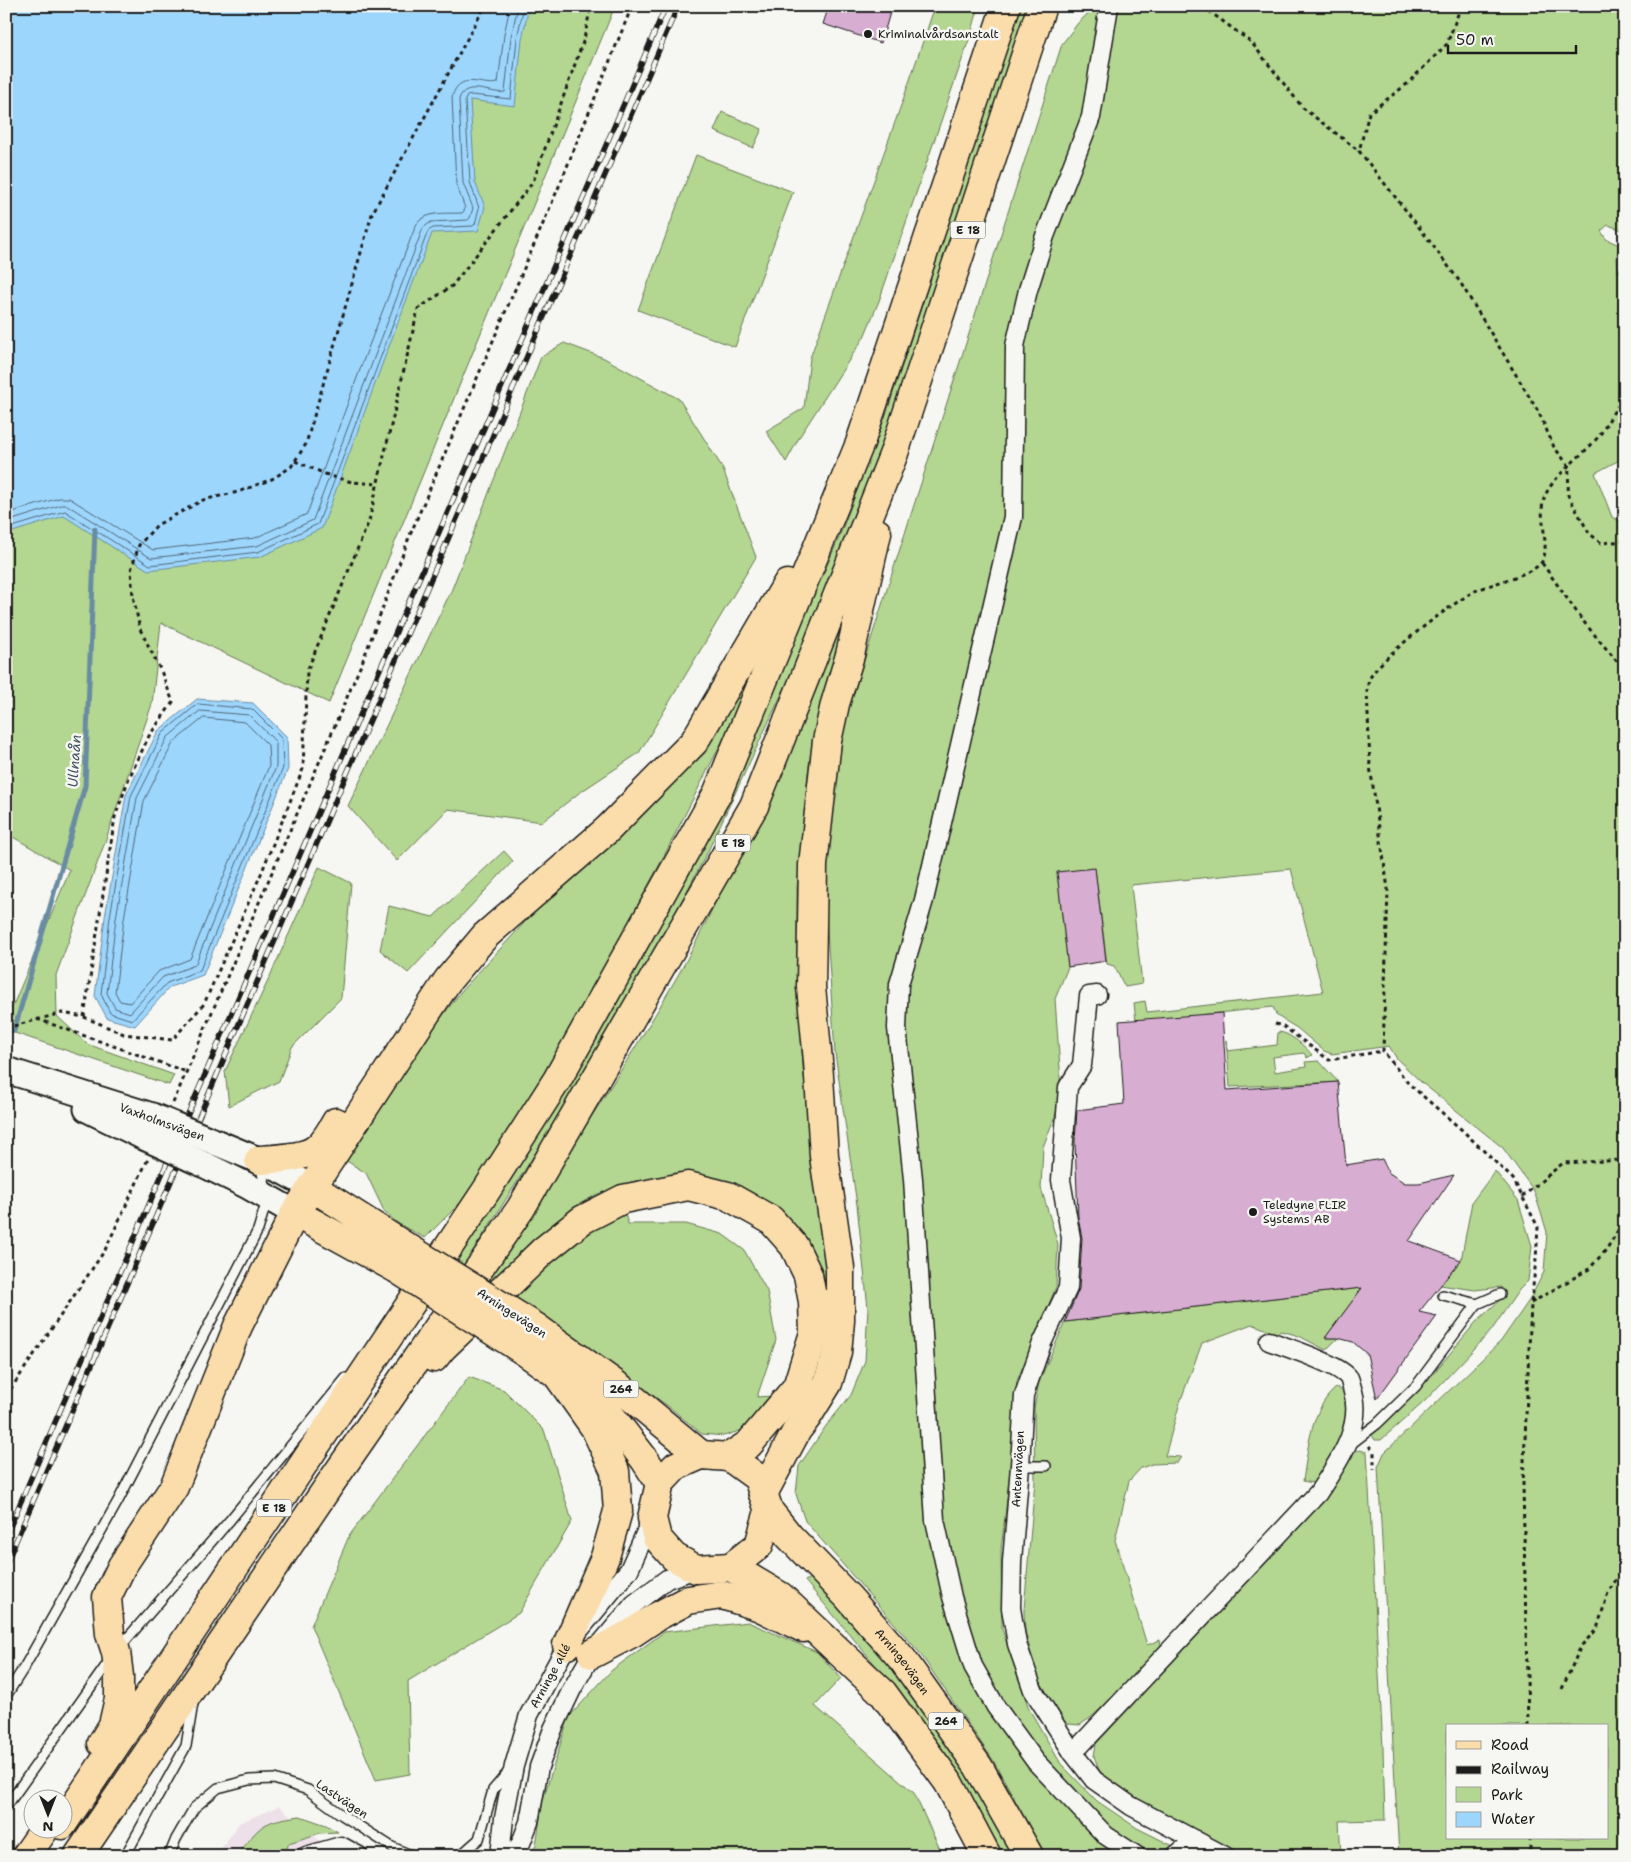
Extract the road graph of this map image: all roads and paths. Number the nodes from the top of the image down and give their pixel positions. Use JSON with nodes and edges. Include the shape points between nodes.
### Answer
{"nodes":[{"id":1,"x":485,"y":6,"type":"edge"},
{"id":2,"x":591,"y":6,"type":"edge"},
{"id":3,"x":632,"y":6,"type":"edge"},
{"id":4,"x":1006,"y":6,"type":"edge"},
{"id":5,"x":1042,"y":6,"type":"edge"},
{"id":6,"x":1109,"y":6,"type":"edge"},
{"id":7,"x":1202,"y":6,"type":"edge"},
{"id":8,"x":1461,"y":6,"type":"edge"},
{"id":9,"x":1359,"y":151,"type":"junction"},
{"id":10,"x":1625,"y":249,"type":"edge"},
{"id":11,"x":1625,"y":266,"type":"edge"},
{"id":12,"x":1625,"y":399,"type":"edge"},
{"id":13,"x":860,"y":443,"type":"junction"},
{"id":14,"x":894,"y":453,"type":"junction"},
{"id":15,"x":295,"y":461,"type":"junction"},
{"id":16,"x":1569,"y":466,"type":"junction"},
{"id":17,"x":378,"y":484,"type":"junction"},
{"id":18,"x":1625,"y":541,"type":"edge"},
{"id":19,"x":1542,"y":562,"type":"junction"},
{"id":20,"x":1625,"y":671,"type":"edge"},
{"id":21,"x":448,"y":980,"type":"junction"},
{"id":22,"x":1097,"y":994,"type":"dead end"},
{"id":23,"x":84,"y":1017,"type":"junction"},
{"id":24,"x":36,"y":1019,"type":"junction"},
{"id":25,"x":1275,"y":1024,"type":"dead end"},
{"id":26,"x":6,"y":1028,"type":"edge"},
{"id":27,"x":1384,"y":1051,"type":"junction"},
{"id":28,"x":11,"y":1072,"type":"edge"},
{"id":29,"x":187,"y":1072,"type":"junction"},
{"id":30,"x":154,"y":1129,"type":"junction"},
{"id":31,"x":259,"y":1160,"type":"junction"},
{"id":32,"x":1625,"y":1160,"type":"edge"},
{"id":33,"x":312,"y":1186,"type":"junction"},
{"id":34,"x":486,"y":1191,"type":"junction"},
{"id":35,"x":1522,"y":1196,"type":"junction"},
{"id":36,"x":268,"y":1197,"type":"junction"},
{"id":37,"x":295,"y":1213,"type":"junction"},
{"id":38,"x":1625,"y":1219,"type":"edge"},
{"id":39,"x":454,"y":1220,"type":"dead end"},
{"id":40,"x":413,"y":1267,"type":"junction"},
{"id":41,"x":1443,"y":1294,"type":"dead end"},
{"id":42,"x":1500,"y":1294,"type":"dead end"},
{"id":43,"x":1478,"y":1304,"type":"junction"},
{"id":44,"x":1531,"y":1304,"type":"junction"},
{"id":45,"x":532,"y":1341,"type":"junction"},
{"id":46,"x":1269,"y":1341,"type":"dead end"},
{"id":47,"x":351,"y":1372,"type":"dead end"},
{"id":48,"x":556,"y":1373,"type":"junction"},
{"id":49,"x":6,"y":1396,"type":"edge"},
{"id":50,"x":1346,"y":1447,"type":"junction"},
{"id":51,"x":1374,"y":1452,"type":"dead end"},
{"id":52,"x":701,"y":1455,"type":"junction"},
{"id":53,"x":729,"y":1457,"type":"junction"},
{"id":54,"x":1020,"y":1466,"type":"junction"},
{"id":55,"x":1046,"y":1466,"type":"dead end"},
{"id":56,"x":1374,"y":1470,"type":"dead end"},
{"id":57,"x":660,"y":1483,"type":"junction"},
{"id":58,"x":330,"y":1484,"type":"junction"},
{"id":59,"x":766,"y":1502,"type":"junction"},
{"id":60,"x":652,"y":1518,"type":"junction"},
{"id":61,"x":1625,"y":1565,"type":"edge"},
{"id":62,"x":731,"y":1567,"type":"junction"},
{"id":63,"x":696,"y":1569,"type":"junction"},
{"id":64,"x":824,"y":1638,"type":"junction"},
{"id":65,"x":567,"y":1645,"type":"junction"},
{"id":66,"x":116,"y":1652,"type":"junction"},
{"id":67,"x":592,"y":1654,"type":"junction"},
{"id":68,"x":196,"y":1681,"type":"junction"},
{"id":69,"x":1562,"y":1689,"type":"dead end"},
{"id":70,"x":6,"y":1696,"type":"edge"},
{"id":71,"x":1528,"y":1724,"type":"edge"},
{"id":72,"x":1073,"y":1753,"type":"junction"},
{"id":73,"x":514,"y":1766,"type":"junction"},
{"id":74,"x":71,"y":1790,"type":"edge"},
{"id":75,"x":6,"y":1807,"type":"edge"},
{"id":76,"x":72,"y":1810,"type":"edge"},
{"id":77,"x":37,"y":1840,"type":"edge"},
{"id":78,"x":52,"y":1840,"type":"edge"},
{"id":79,"x":1195,"y":1840,"type":"junction"},
{"id":80,"x":1530,"y":1840,"type":"edge"},
{"id":81,"x":26,"y":1856,"type":"edge"},
{"id":82,"x":42,"y":1856,"type":"edge"},
{"id":83,"x":78,"y":1856,"type":"edge"},
{"id":84,"x":124,"y":1856,"type":"edge"},
{"id":85,"x":169,"y":1856,"type":"edge"},
{"id":86,"x":306,"y":1856,"type":"edge"},
{"id":87,"x":359,"y":1856,"type":"edge"},
{"id":88,"x":413,"y":1856,"type":"edge"},
{"id":89,"x":458,"y":1856,"type":"edge"},
{"id":90,"x":500,"y":1856,"type":"edge"},
{"id":91,"x":512,"y":1856,"type":"edge"},
{"id":92,"x":988,"y":1856,"type":"edge"},
{"id":93,"x":1029,"y":1856,"type":"edge"},
{"id":94,"x":1137,"y":1856,"type":"edge"},
{"id":95,"x":1175,"y":1856,"type":"edge"},
{"id":96,"x":1225,"y":1856,"type":"edge"},
{"id":97,"x":1530,"y":1856,"type":"edge"}],
"edges":[{"from":1,"to":15,"type":"path","via":[[372,214],[306,444]]},
{"from":2,"to":17,"type":"path","via":[[584,39],[533,182],[452,286],[418,310]]},
{"from":3,"to":29,"type":"path","via":[[410,535],[363,660]]},
{"from":4,"to":13,"type":"main road","number":"E 18"},
{"from":5,"to":14,"type":"main road","number":"E 18"},
{"from":6,"to":94,"type":"street","via":[[1091,117],[1028,290],[1015,346],[1013,517],[924,900],[899,984],[897,1028],[913,1179],[935,1520],[952,1597],[973,1666],[996,1707],[1060,1789],[1105,1835]]},
{"from":7,"to":9,"type":"path","via":[[1252,42],[1303,108]]},
{"from":8,"to":9,"type":"path","via":[[1447,44],[1407,84],[1369,114]]},
{"from":9,"to":16,"type":"path","via":[[1460,282],[1540,413],[1554,446]]},
{"from":10,"to":11,"type":"path"},
{"from":12,"to":16,"type":"path","via":[[1600,435]]},
{"from":13,"to":21,"type":"main road","via":[[779,598],[694,742],[608,829],[485,936]]},
{"from":13,"to":34,"type":"main road","number":"E 18","via":[[717,794],[557,1080]]},
{"from":14,"to":58,"type":"main road","number":"E 18","via":[[754,806],[521,1208]]},
{"from":14,"to":59,"type":"main road","via":[[850,655],[827,741],[813,865],[811,986],[824,1156],[840,1268],[837,1352],[828,1383],[797,1430]]},
{"from":15,"to":17,"type":"path","via":[[330,476]]},
{"from":15,"to":23,"type":"path","via":[[272,479],[238,492],[203,500],[174,515],[157,525],[139,545],[131,570],[140,629],[173,702],[149,736],[128,778],[115,817]]},
{"from":16,"to":18,"type":"path","via":[[1568,495],[1589,534],[1601,543]]},
{"from":16,"to":19,"type":"path","via":[[1545,494],[1542,504]]},
{"from":17,"to":23,"type":"path","via":[[370,521],[307,670],[303,769],[204,1004],[172,1040],[124,1034]]},
{"from":19,"to":20,"type":"path","via":[[1583,621]]},
{"from":19,"to":27,"type":"path","via":[[1532,571],[1474,592],[1438,616],[1384,660],[1369,678],[1370,766],[1388,889]]},
{"from":21,"to":31,"type":"main road","via":[[423,992],[374,1060],[330,1134],[316,1150],[293,1158]]},
{"from":21,"to":33,"type":"main road"},
{"from":22,"to":54,"type":"street","name":"Antennvägen","via":[[1089,996],[1082,1065],[1068,1087],[1061,1180],[1071,1238],[1068,1288],[1042,1343],[1024,1395]]},
{"from":23,"to":24,"type":"path","via":[[62,1013]]},
{"from":24,"to":26,"type":"path"},
{"from":24,"to":29,"type":"path"},
{"from":25,"to":27,"type":"path","via":[[1283,1026],[1329,1060]]},
{"from":27,"to":35,"type":"path","via":[[1408,1082],[1513,1179]]},
{"from":28,"to":30,"type":"main road","name":"Vaxholmsvägen"},
{"from":29,"to":30,"type":"path"},
{"from":30,"to":31,"type":"main road","name":"Vaxholmsvägen","bridge":true,"via":[[215,1142]]},
{"from":30,"to":36,"type":"main road","bridge":true,"via":[[205,1165]]},
{"from":30,"to":49,"type":"path","via":[[105,1250]]},
{"from":31,"to":33,"type":"main road","name":"Vaxholmsvägen"},
{"from":31,"to":36,"type":"lane"},
{"from":32,"to":35,"type":"path","via":[[1563,1163]]},
{"from":33,"to":37,"type":"main road"},
{"from":33,"to":40,"type":"main road","name":"Arningevägen","number":"264"},
{"from":34,"to":39,"type":"lane"},
{"from":34,"to":76,"type":"main road","number":"E 18"},
{"from":35,"to":44,"type":"path","via":[[1538,1227]]},
{"from":36,"to":37,"type":"main road"},
{"from":36,"to":70,"type":"lane","via":[[258,1230],[118,1501]]},
{"from":37,"to":40,"type":"main road","name":"Arningevägen","number":"264"},
{"from":37,"to":66,"type":"main road","via":[[238,1326],[174,1487],[122,1566],[107,1597],[110,1634]]},
{"from":38,"to":44,"type":"path","via":[[1590,1269]]},
{"from":40,"to":45,"type":"main road","name":"Arningevägen","number":"264","bridge":true},
{"from":41,"to":43,"type":"lane"},
{"from":42,"to":43,"type":"lane"},
{"from":43,"to":50,"type":"lane","via":[[1416,1386],[1377,1424]]},
{"from":44,"to":71,"type":"path","via":[[1523,1484]]},
{"from":45,"to":48,"type":"main road","name":"Arningevägen","number":"264"},
{"from":45,"to":52,"type":"main road","name":"Arningevägen","number":"264","via":[[619,1388]]},
{"from":46,"to":50,"type":"street","via":[[1327,1363],[1348,1377],[1356,1398],[1354,1426]]},
{"from":47,"to":66,"type":"lane"},
{"from":48,"to":57,"type":"main road","name":"Arningevägen","number":"264","via":[[604,1407]]},
{"from":48,"to":65,"type":"main road","via":[[595,1428],[615,1471],[618,1511],[606,1557]]},
{"from":50,"to":72,"type":"street","via":[[1318,1494]]},
{"from":51,"to":56,"type":"path"},
{"from":52,"to":53,"type":"main road"},
{"from":52,"to":57,"type":"main road","via":[[676,1466]]},
{"from":53,"to":58,"type":"main road","via":[[749,1444],[797,1387],[814,1333],[813,1302],[808,1275],[794,1246],[771,1220],[728,1196],[688,1186],[623,1199],[582,1220],[543,1251],[442,1348]]},
{"from":53,"to":59,"type":"main road","name":"Arningevägen","number":"264","via":[[758,1478]]},
{"from":54,"to":55,"type":"lane"},
{"from":54,"to":72,"type":"street","name":"Antennvägen","via":[[1011,1608],[1017,1644],[1033,1690]]},
{"from":57,"to":60,"type":"main road"},
{"from":58,"to":68,"type":"main road","number":"E 18"},
{"from":59,"to":62,"type":"main road","via":[[759,1545]]},
{"from":59,"to":93,"type":"main road","name":"Arningevägen","number":"264","via":[[789,1536],[903,1660],[978,1766]]},
{"from":60,"to":63,"type":"main road","via":[[657,1538],[674,1557]]},
{"from":60,"to":65,"type":"street","name":"Arninge allé","via":[[629,1570]]},
{"from":61,"to":69,"type":"path","via":[[1608,1593],[1597,1628],[1581,1646]]},
{"from":62,"to":63,"type":"main road"},
{"from":62,"to":64,"type":"main road","number":"264","via":[[780,1596]]},
{"from":63,"to":67,"type":"street","name":"Arninge allé","via":[[667,1579],[634,1604]]},
{"from":64,"to":67,"type":"main road","via":[[760,1607],[722,1595],[688,1600]]},
{"from":64,"to":92,"type":"main road","number":"264","via":[[883,1693],[948,1782]]},
{"from":65,"to":73,"type":"street","name":"Arninge allé","via":[[529,1715]]},
{"from":66,"to":74,"type":"main road","via":[[119,1700],[113,1724]]},
{"from":66,"to":75,"type":"lane"},
{"from":67,"to":91,"type":"street","name":"Arninge allé","via":[[553,1728],[539,1767],[529,1822]]},
{"from":68,"to":83,"type":"main road","number":"E 18"},
{"from":68,"to":84,"type":"lane","via":[[186,1746]]},
{"from":72,"to":79,"type":"street","name":"Antennvägen","via":[[1094,1780],[1131,1806]]},
{"from":73,"to":89,"type":"lane","via":[[493,1790],[479,1838]]},
{"from":73,"to":90,"type":"street","name":"Arninge allé"},
{"from":77,"to":81,"type":"main road"},
{"from":78,"to":82,"type":"main road"},
{"from":79,"to":95,"type":"street"},
{"from":79,"to":96,"type":"street","name":"Antennvägen"},
{"from":80,"to":97,"type":"path"},
{"from":85,"to":88,"type":"lane","name":"Lastvägen","via":[[194,1808],[218,1788],[249,1780],[274,1779],[308,1790],[392,1847]]},
{"from":86,"to":87,"type":"street","via":[[341,1846]]}]}
